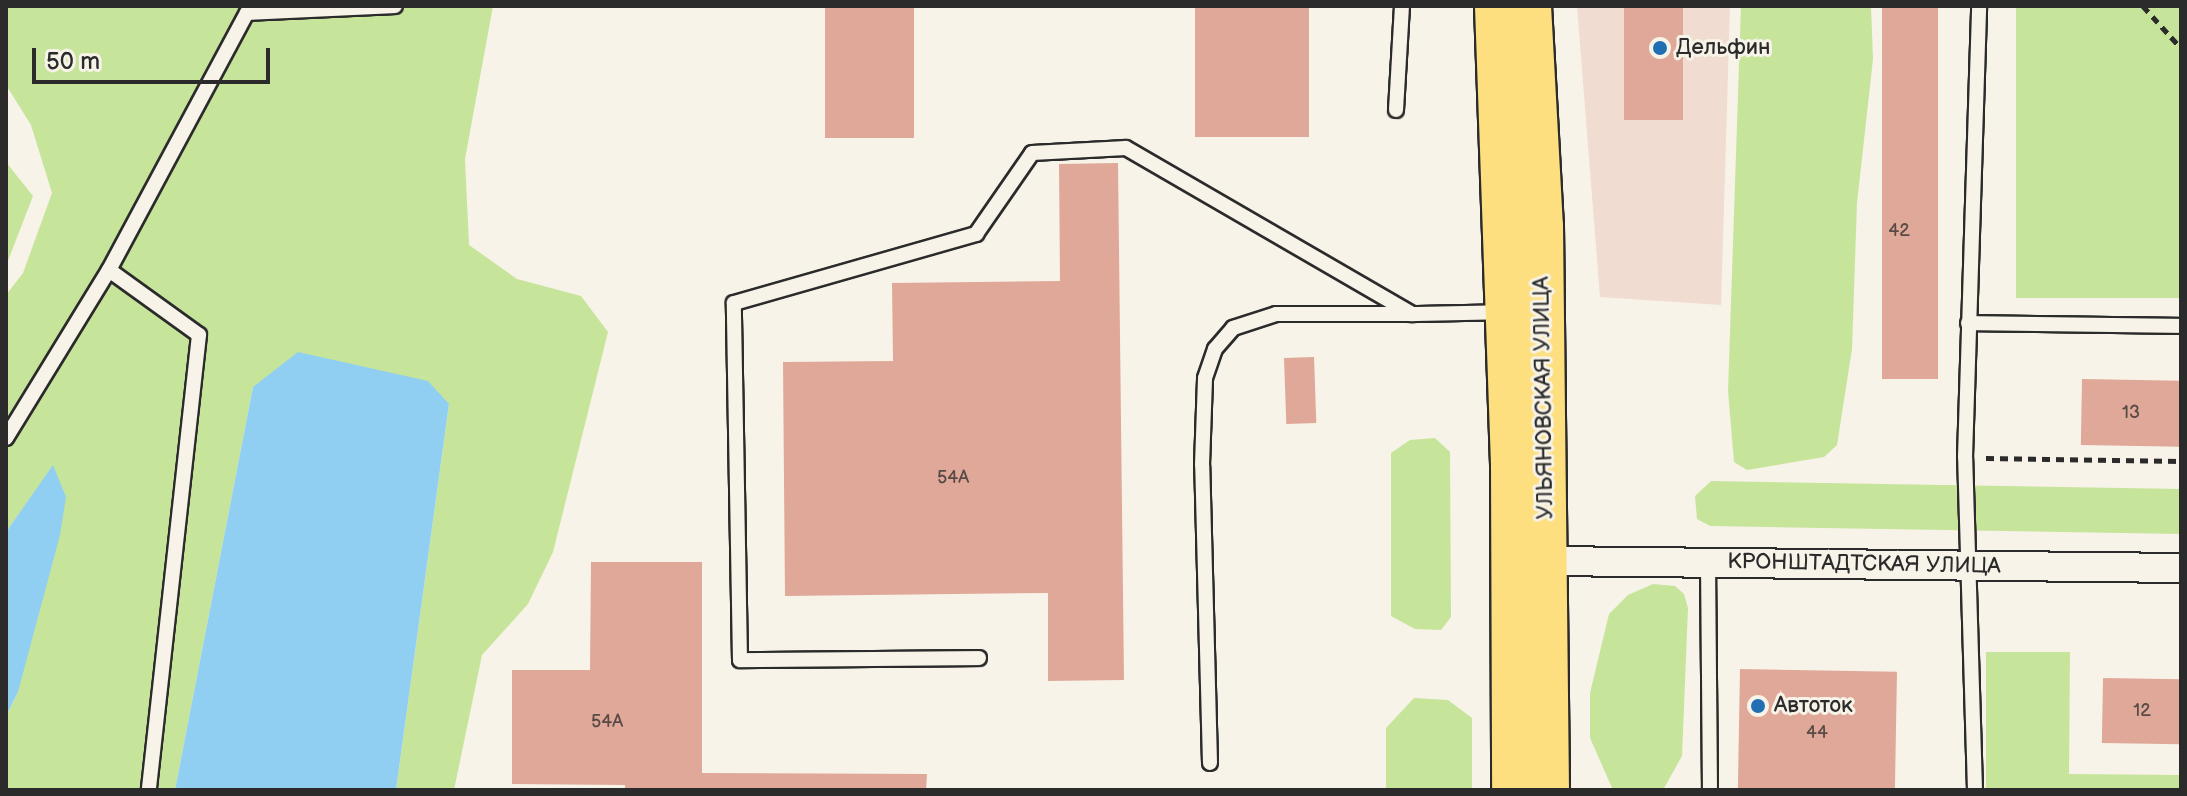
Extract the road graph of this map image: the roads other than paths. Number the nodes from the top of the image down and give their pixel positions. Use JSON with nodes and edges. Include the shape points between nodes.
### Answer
{"nodes":[{"id":1,"x":395,"y":6,"type":"edge"},
{"id":2,"x":1402,"y":6,"type":"edge"},
{"id":3,"x":1497,"y":6,"type":"edge"},
{"id":4,"x":1529,"y":6,"type":"edge"},
{"id":5,"x":1979,"y":6,"type":"edge"},
{"id":6,"x":1396,"y":110,"type":"dead end"},
{"id":7,"x":109,"y":270,"type":"junction"},
{"id":8,"x":1509,"y":312,"type":"junction"},
{"id":9,"x":1412,"y":314,"type":"junction"},
{"id":10,"x":1968,"y":323,"type":"junction"},
{"id":11,"x":2181,"y":326,"type":"edge"},
{"id":12,"x":6,"y":438,"type":"edge"},
{"id":13,"x":1531,"y":560,"type":"junction"},
{"id":14,"x":1708,"y":562,"type":"junction"},
{"id":15,"x":1971,"y":566,"type":"junction"},
{"id":16,"x":2181,"y":568,"type":"edge"},
{"id":17,"x":979,"y":658,"type":"dead end"},
{"id":18,"x":1210,"y":763,"type":"dead end"},
{"id":19,"x":149,"y":790,"type":"edge"},
{"id":20,"x":1514,"y":790,"type":"edge"},
{"id":21,"x":1547,"y":790,"type":"edge"},
{"id":22,"x":1710,"y":790,"type":"edge"},
{"id":23,"x":1975,"y":790,"type":"edge"}],
"edges":[{"from":1,"to":7,"type":"lane","via":[[247,13]]},
{"from":2,"to":6,"type":"lane"},
{"from":3,"to":8,"type":"highway","name":"УЛЬЯНОВСКАЯ УЛИЦА"},
{"from":4,"to":13,"type":"highway","name":"УЛЬЯНОВСКАЯ УЛИЦА","via":[[1541,226]]},
{"from":5,"to":10,"type":"lane"},
{"from":7,"to":12,"type":"lane"},
{"from":7,"to":19,"type":"lane","via":[[199,335]]},
{"from":8,"to":9,"type":"lane"},
{"from":8,"to":13,"type":"highway","name":"УЛЬЯНОВСКАЯ УЛИЦА"},
{"from":9,"to":17,"type":"lane","via":[[1126,148],[1032,153],[976,234],[734,303],[740,660]]},
{"from":9,"to":18,"type":"lane","via":[[1276,314],[1233,328],[1215,349],[1205,378],[1202,465]]},
{"from":10,"to":11,"type":"lane"},
{"from":10,"to":15,"type":"lane","via":[[1965,457]]},
{"from":13,"to":14,"type":"street","name":"КРОНШТАДТСКАЯ УЛИЦА"},
{"from":13,"to":20,"type":"highway","name":"УЛЬЯНОВСКАЯ УЛИЦА"},
{"from":13,"to":21,"type":"highway","name":"УЛЬЯНОВСКАЯ УЛИЦА"},
{"from":14,"to":15,"type":"street","name":"КРОНШТАДТСКАЯ УЛИЦА"},
{"from":14,"to":22,"type":"lane"},
{"from":15,"to":16,"type":"street","name":"КРОНШТАДТСКАЯ УЛИЦА"},
{"from":15,"to":23,"type":"lane"}]}
